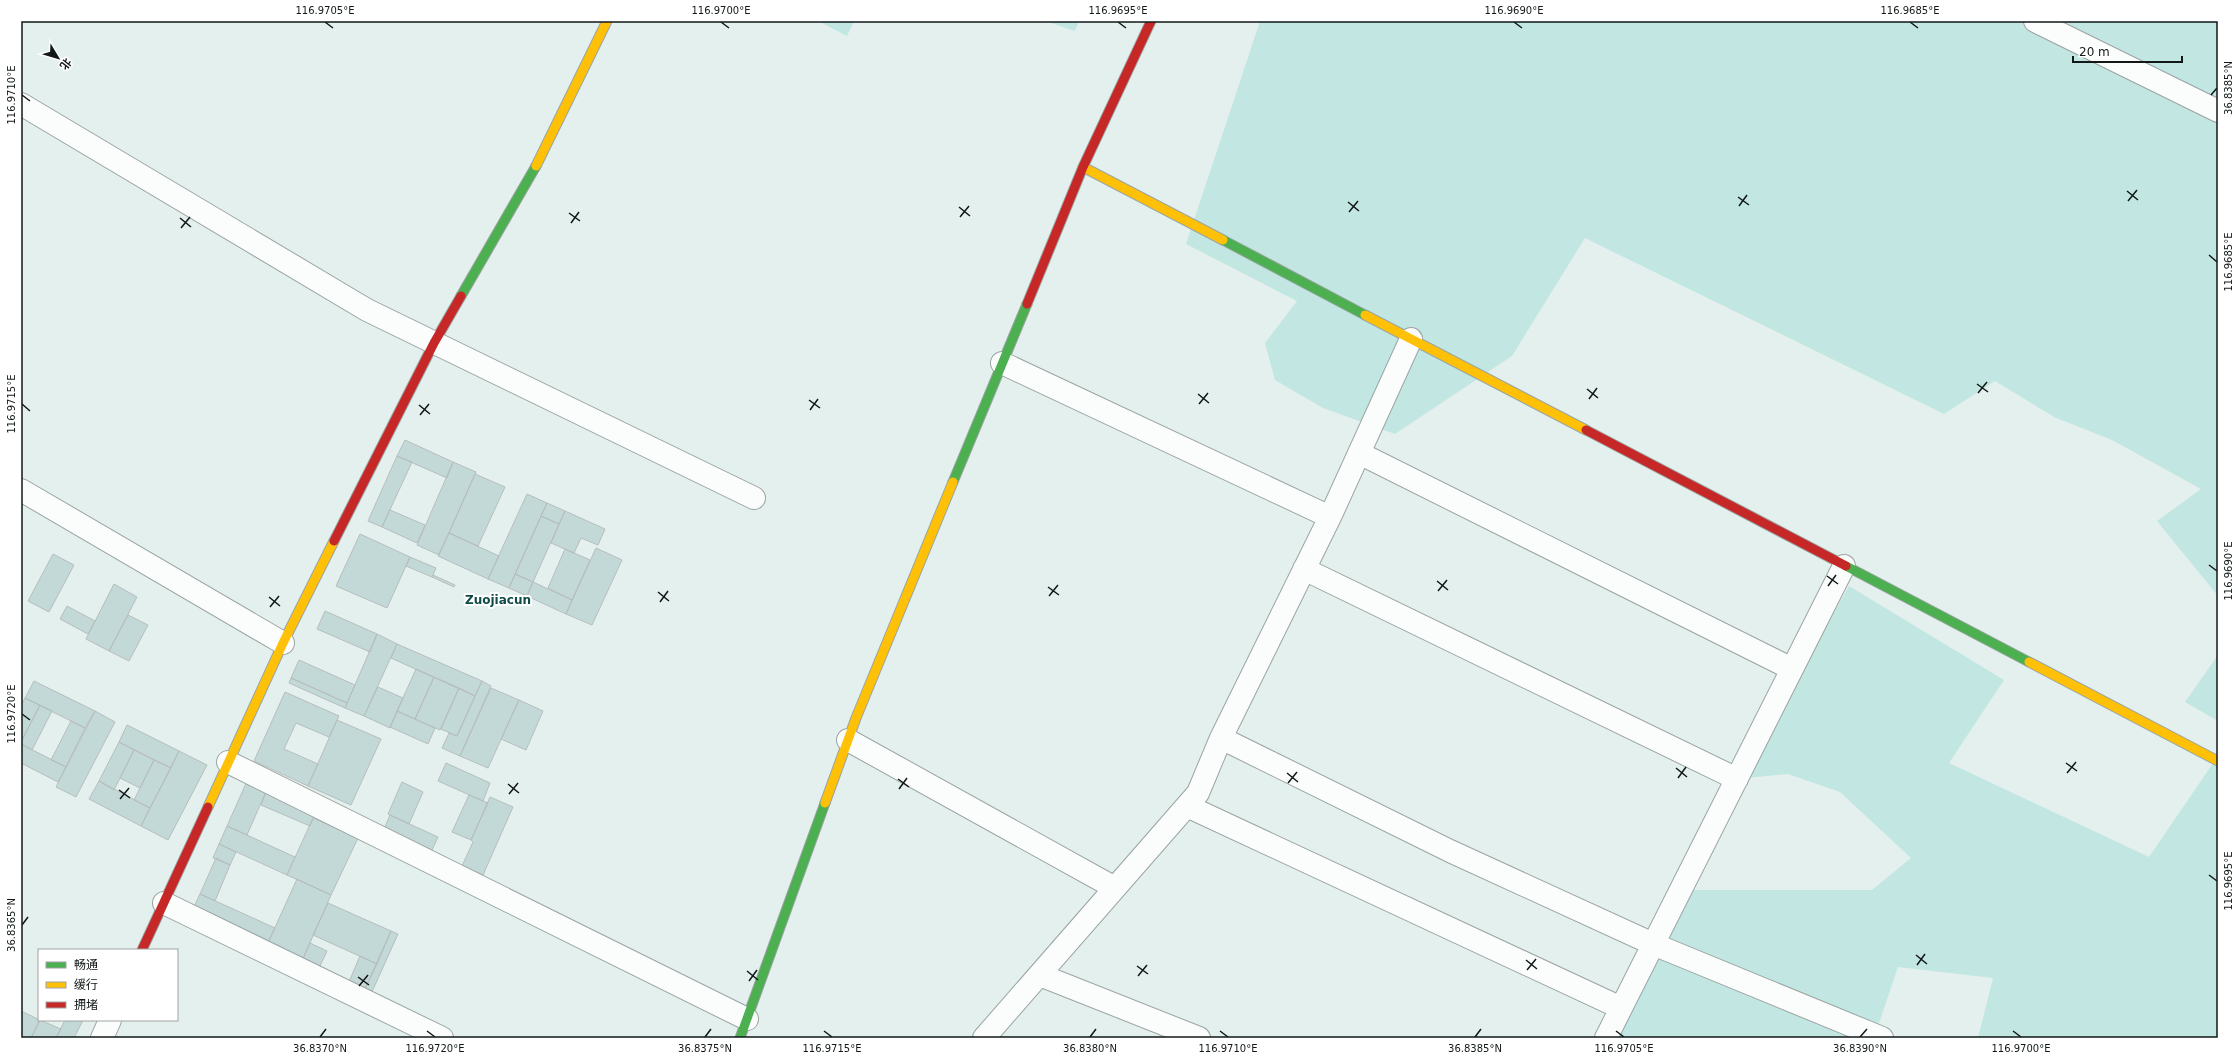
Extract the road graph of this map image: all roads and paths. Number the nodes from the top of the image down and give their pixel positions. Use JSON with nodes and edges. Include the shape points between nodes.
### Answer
{"nodes":[{"id":1,"x":607,"y":21,"type":"edge"},
{"id":2,"x":1151,"y":21,"type":"edge"},
{"id":3,"x":2035,"y":21,"type":"edge"},
{"id":4,"x":21,"y":104,"type":"edge"},
{"id":5,"x":2218,"y":111,"type":"edge"},
{"id":6,"x":1083,"y":167,"type":"junction"},
{"id":7,"x":1411,"y":340,"type":"junction"},
{"id":8,"x":434,"y":343,"type":"junction"},
{"id":9,"x":1002,"y":363,"type":"junction"},
{"id":10,"x":1359,"y":453,"type":"junction"},
{"id":11,"x":21,"y":490,"type":"edge"},
{"id":12,"x":754,"y":498,"type":"dead end"},
{"id":13,"x":1330,"y":517,"type":"junction"},
{"id":14,"x":1844,"y":566,"type":"junction"},
{"id":15,"x":1304,"y":569,"type":"junction"},
{"id":16,"x":283,"y":643,"type":"junction"},
{"id":17,"x":1792,"y":669,"type":"junction"},
{"id":18,"x":1221,"y":738,"type":"junction"},
{"id":19,"x":848,"y":740,"type":"junction"},
{"id":20,"x":2218,"y":761,"type":"edge"},
{"id":21,"x":228,"y":762,"type":"junction"},
{"id":22,"x":1737,"y":779,"type":"junction"},
{"id":23,"x":1187,"y":806,"type":"junction"},
{"id":24,"x":1115,"y":888,"type":"junction"},
{"id":25,"x":164,"y":903,"type":"junction"},
{"id":26,"x":1653,"y":944,"type":"junction"},
{"id":27,"x":142,"y":949,"type":"edge"},
{"id":28,"x":1040,"y":975,"type":"junction"},
{"id":29,"x":1621,"y":1008,"type":"junction"},
{"id":30,"x":110,"y":1021,"type":"edge"},
{"id":31,"x":743,"y":1028,"type":"edge"},
{"id":32,"x":102,"y":1038,"type":"edge"},
{"id":33,"x":442,"y":1038,"type":"edge"},
{"id":34,"x":984,"y":1038,"type":"edge"},
{"id":35,"x":1199,"y":1038,"type":"edge"},
{"id":36,"x":1606,"y":1038,"type":"edge"},
{"id":37,"x":1882,"y":1038,"type":"edge"}],
"edges":[{"from":1,"to":8,"type":"street","via":[[541,158]]},
{"from":2,"to":6,"type":"street"},
{"from":3,"to":5,"type":"street"},
{"from":4,"to":8,"type":"street","via":[[367,310]]},
{"from":6,"to":7,"type":"street"},
{"from":6,"to":9,"type":"street"},
{"from":7,"to":10,"type":"street"},
{"from":7,"to":14,"type":"street"},
{"from":8,"to":12,"type":"street"},
{"from":8,"to":16,"type":"street"},
{"from":9,"to":13,"type":"street"},
{"from":9,"to":19,"type":"street"},
{"from":10,"to":13,"type":"street"},
{"from":10,"to":17,"type":"street"},
{"from":11,"to":16,"type":"street"},
{"from":13,"to":15,"type":"street"},
{"from":14,"to":17,"type":"street"},
{"from":14,"to":20,"type":"street"},
{"from":15,"to":18,"type":"street"},
{"from":15,"to":22,"type":"street"},
{"from":16,"to":21,"type":"street"},
{"from":17,"to":22,"type":"street"},
{"from":18,"to":23,"type":"street","via":[[1198,793]]},
{"from":18,"to":26,"type":"street","via":[[1450,851]]},
{"from":19,"to":24,"type":"street"},
{"from":19,"to":31,"type":"street"},
{"from":21,"to":25,"type":"street"},
{"from":21,"to":31,"type":"street"},
{"from":22,"to":26,"type":"street"},
{"from":23,"to":24,"type":"street"},
{"from":23,"to":29,"type":"street"},
{"from":24,"to":28,"type":"street"},
{"from":25,"to":27,"type":"street"},
{"from":25,"to":33,"type":"street"},
{"from":26,"to":29,"type":"street"},
{"from":26,"to":37,"type":"street"},
{"from":28,"to":34,"type":"street"},
{"from":28,"to":35,"type":"street"},
{"from":29,"to":36,"type":"street"},
{"from":30,"to":32,"type":"street"}]}
